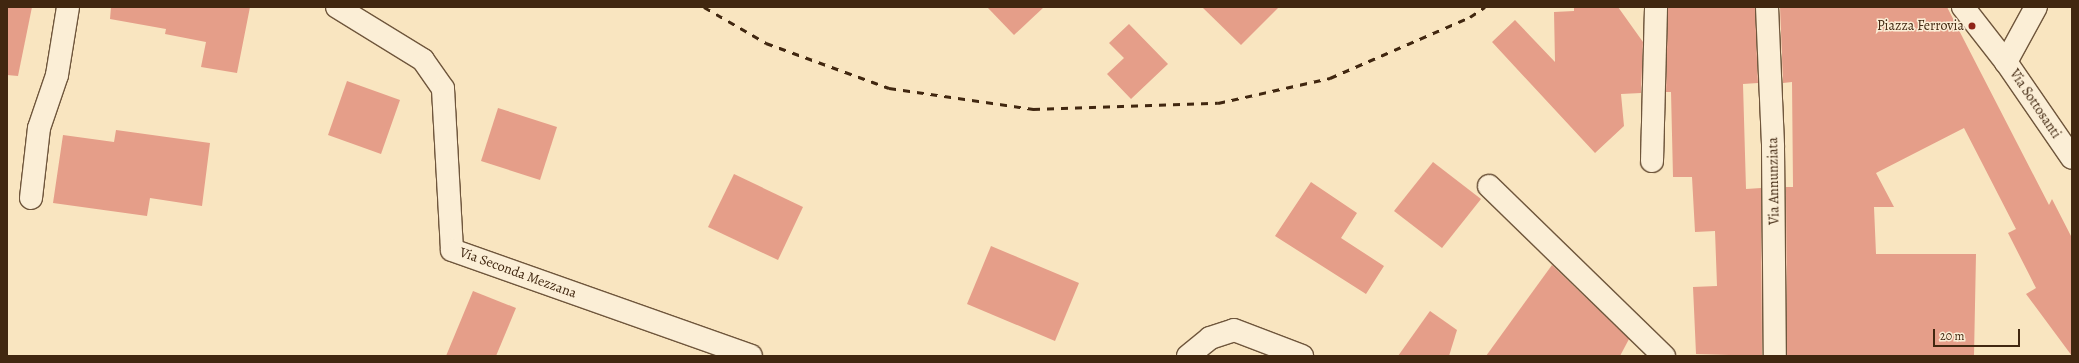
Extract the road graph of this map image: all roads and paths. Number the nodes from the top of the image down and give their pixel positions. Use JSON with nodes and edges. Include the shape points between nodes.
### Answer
{"nodes":[{"id":1,"x":68,"y":7,"type":"edge"},
{"id":2,"x":337,"y":7,"type":"edge"},
{"id":3,"x":1656,"y":7,"type":"edge"},
{"id":4,"x":1767,"y":7,"type":"edge"},
{"id":5,"x":1964,"y":7,"type":"edge"},
{"id":6,"x":2036,"y":7,"type":"edge"},
{"id":7,"x":2006,"y":62,"type":"junction"},
{"id":8,"x":2072,"y":158,"type":"edge"},
{"id":9,"x":1652,"y":161,"type":"dead end"},
{"id":10,"x":1489,"y":186,"type":"dead end"},
{"id":11,"x":31,"y":198,"type":"dead end"},
{"id":12,"x":751,"y":356,"type":"edge"},
{"id":13,"x":1188,"y":356,"type":"edge"},
{"id":14,"x":1302,"y":356,"type":"edge"},
{"id":15,"x":1664,"y":356,"type":"edge"},
{"id":16,"x":1775,"y":356,"type":"edge"}],
"edges":[{"from":1,"to":11,"type":"street","via":[[57,75],[40,128]]},
{"from":2,"to":12,"type":"street","name":"Via Seconda Mezzana","via":[[424,60],[443,89],[452,250]]},
{"from":3,"to":9,"type":"street"},
{"from":4,"to":16,"type":"street","name":"Via Annunziata","via":[[1773,147]]},
{"from":5,"to":7,"type":"street"},
{"from":6,"to":7,"type":"street","name":"Via Sottosanti"},
{"from":7,"to":8,"type":"street","name":"Via Sottosanti"},
{"from":10,"to":15,"type":"street"},
{"from":13,"to":14,"type":"street","via":[[1210,338],[1234,330]]}]}
